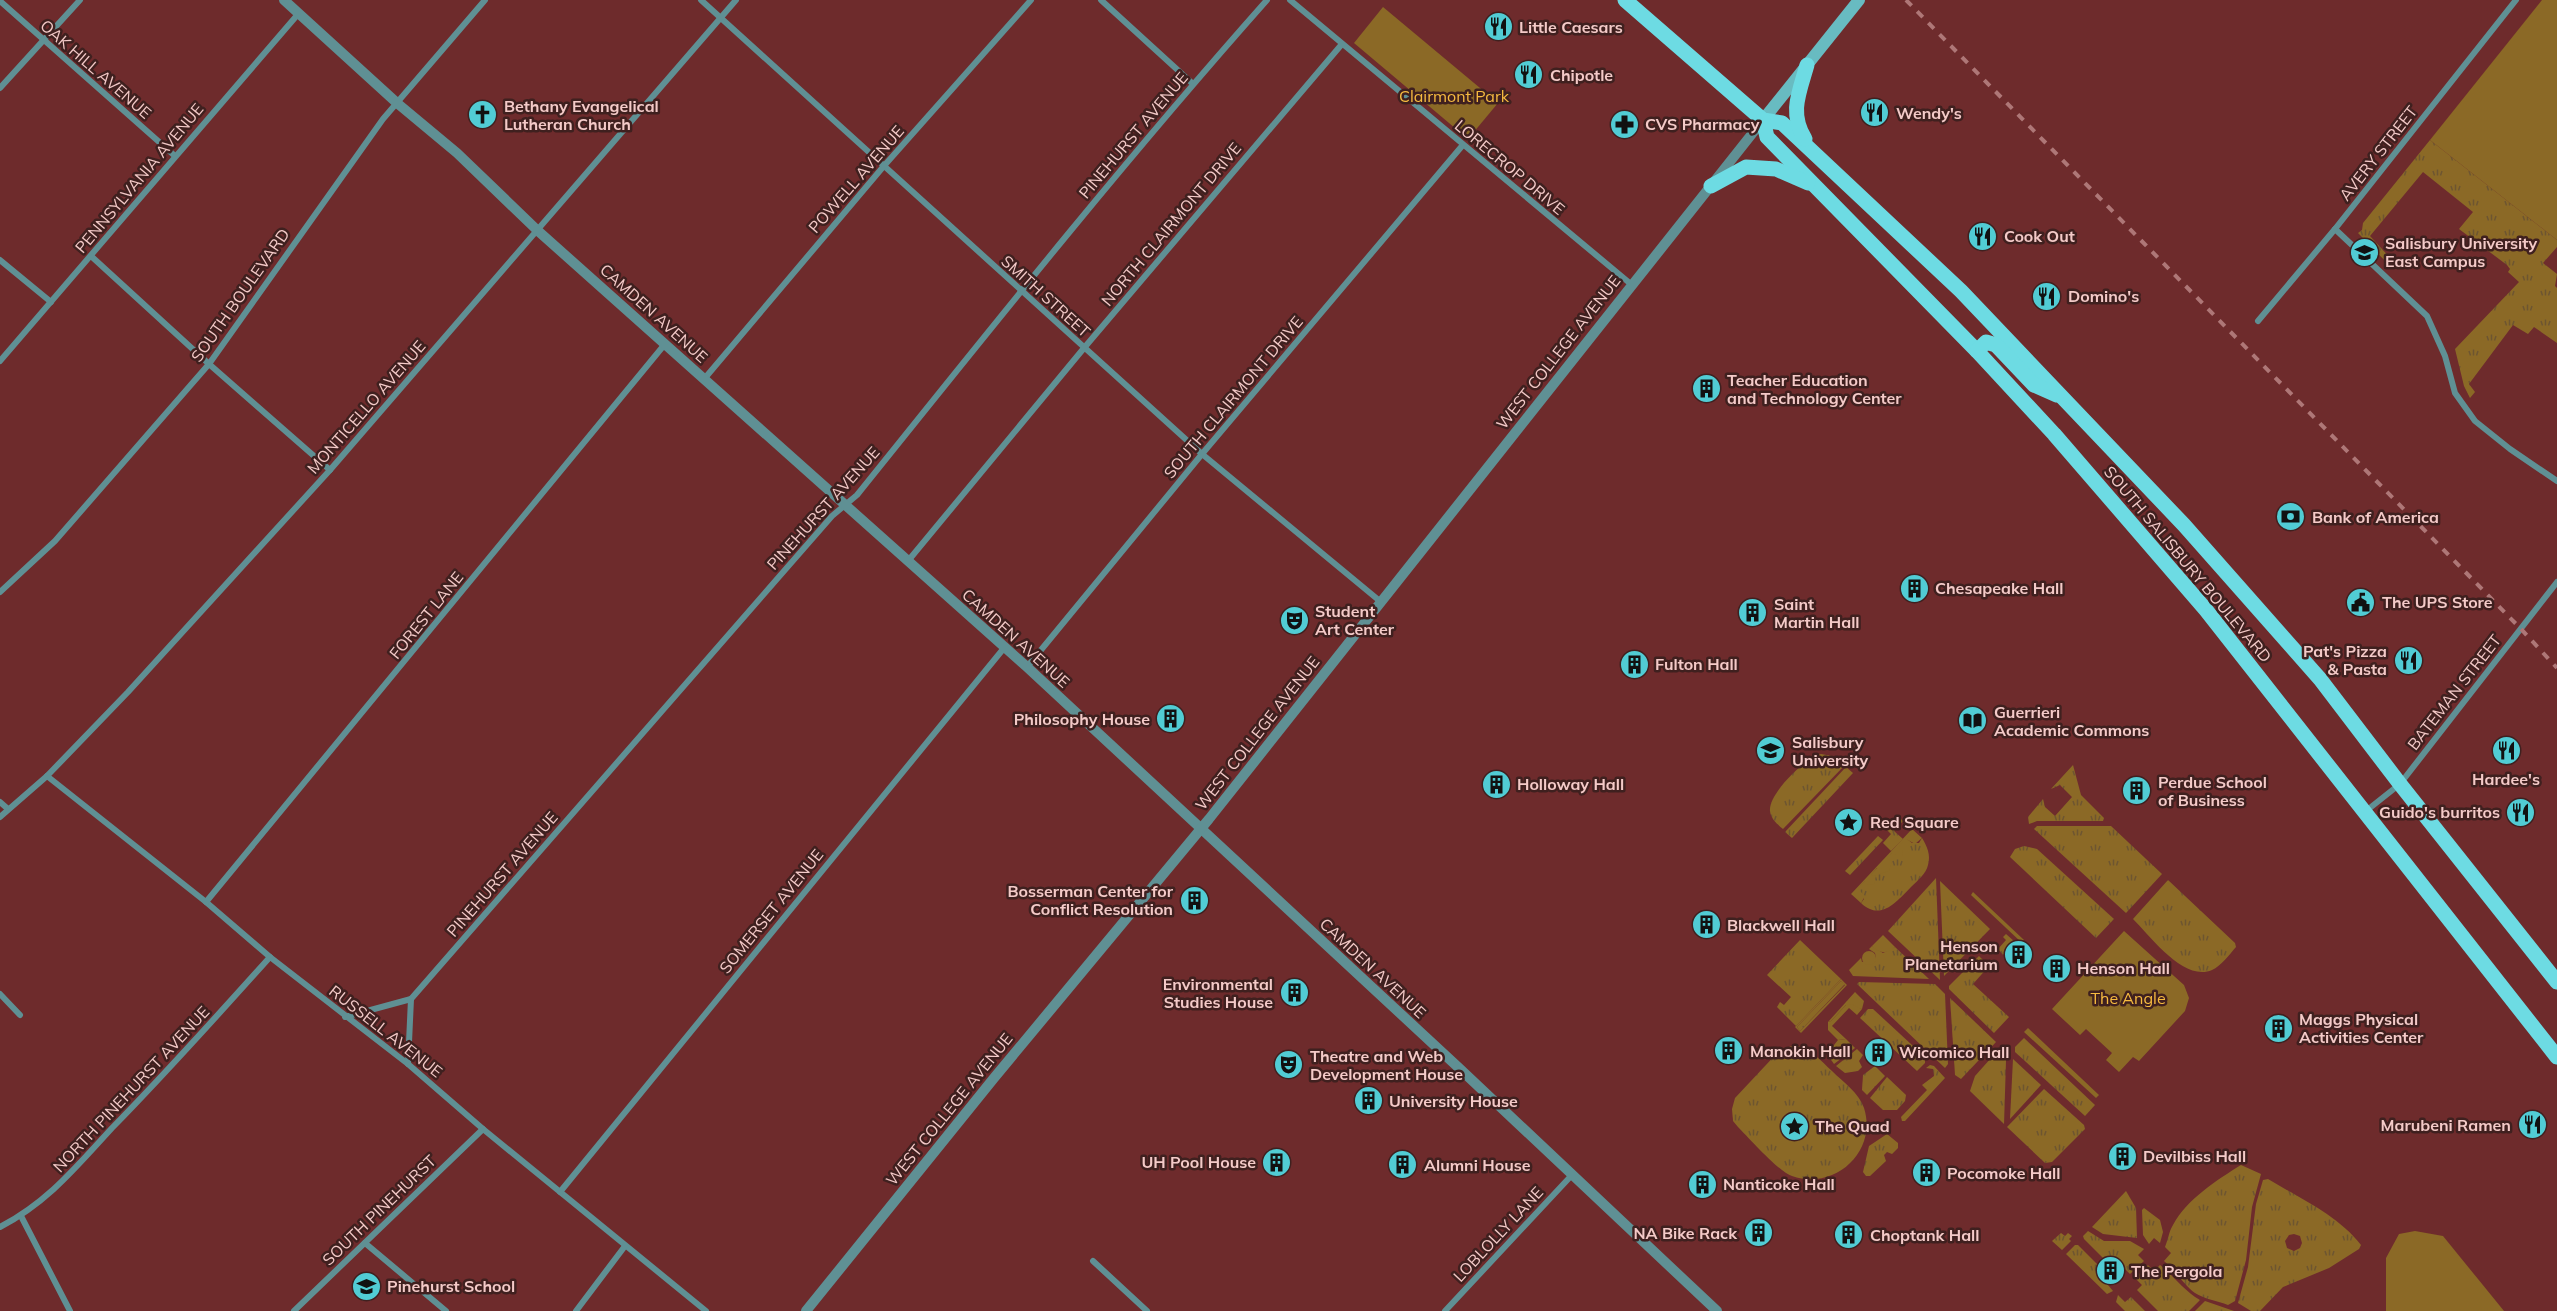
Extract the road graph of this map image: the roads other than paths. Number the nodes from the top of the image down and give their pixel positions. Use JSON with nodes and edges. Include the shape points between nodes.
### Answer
{"nodes":[{"id":1,"x":80,"y":0,"type":"edge"},
{"id":2,"x":284,"y":0,"type":"edge"},
{"id":3,"x":484,"y":0,"type":"edge"},
{"id":4,"x":701,"y":0,"type":"edge"},
{"id":5,"x":736,"y":0,"type":"edge"},
{"id":6,"x":1030,"y":0,"type":"edge"},
{"id":7,"x":1101,"y":0,"type":"edge"},
{"id":8,"x":1268,"y":0,"type":"edge"},
{"id":9,"x":1290,"y":0,"type":"edge"},
{"id":10,"x":1625,"y":0,"type":"edge"},
{"id":11,"x":2516,"y":0,"type":"edge"},
{"id":12,"x":0,"y":1,"type":"edge"},
{"id":13,"x":1858,"y":1,"type":"edge"},
{"id":14,"x":299,"y":13,"type":"junction"},
{"id":15,"x":721,"y":17,"type":"junction"},
{"id":16,"x":43,"y":40,"type":"junction"},
{"id":17,"x":1342,"y":44,"type":"junction"},
{"id":18,"x":1807,"y":65,"type":"junction"},
{"id":19,"x":1193,"y":84,"type":"junction"},
{"id":20,"x":0,"y":88,"type":"edge"},
{"id":21,"x":397,"y":103,"type":"junction"},
{"id":22,"x":1763,"y":120,"type":"junction"},
{"id":23,"x":1462,"y":146,"type":"junction"},
{"id":24,"x":1814,"y":152,"type":"junction"},
{"id":25,"x":175,"y":156,"type":"junction"},
{"id":26,"x":884,"y":167,"type":"junction"},
{"id":27,"x":1711,"y":186,"type":"junction"},
{"id":28,"x":1818,"y":188,"type":"junction"},
{"id":29,"x":2336,"y":229,"type":"junction"},
{"id":30,"x":537,"y":230,"type":"junction"},
{"id":31,"x":91,"y":255,"type":"junction"},
{"id":32,"x":0,"y":260,"type":"edge"},
{"id":33,"x":1632,"y":285,"type":"junction"},
{"id":34,"x":1021,"y":290,"type":"junction"},
{"id":35,"x":51,"y":302,"type":"junction"},
{"id":36,"x":2258,"y":321,"type":"dead end"},
{"id":37,"x":666,"y":344,"type":"junction"},
{"id":38,"x":1084,"y":348,"type":"junction"},
{"id":39,"x":1977,"y":351,"type":"junction"},
{"id":40,"x":0,"y":361,"type":"edge"},
{"id":41,"x":209,"y":364,"type":"junction"},
{"id":42,"x":705,"y":378,"type":"junction"},
{"id":43,"x":2062,"y":397,"type":"junction"},
{"id":44,"x":1202,"y":454,"type":"junction"},
{"id":45,"x":330,"y":470,"type":"junction"},
{"id":46,"x":2557,"y":482,"type":"edge"},
{"id":47,"x":845,"y":505,"type":"junction"},
{"id":48,"x":908,"y":561,"type":"junction"},
{"id":49,"x":2557,"y":582,"type":"edge"},
{"id":50,"x":0,"y":592,"type":"edge"},
{"id":51,"x":1382,"y":602,"type":"junction"},
{"id":52,"x":1004,"y":648,"type":"junction"},
{"id":53,"x":1027,"y":667,"type":"junction"},
{"id":54,"x":47,"y":776,"type":"junction"},
{"id":55,"x":2400,"y":784,"type":"junction"},
{"id":56,"x":0,"y":802,"type":"edge"},
{"id":57,"x":8,"y":809,"type":"junction"},
{"id":58,"x":2366,"y":811,"type":"junction"},
{"id":59,"x":0,"y":817,"type":"edge"},
{"id":60,"x":1202,"y":829,"type":"junction"},
{"id":61,"x":206,"y":902,"type":"junction"},
{"id":62,"x":270,"y":957,"type":"junction"},
{"id":63,"x":2557,"y":982,"type":"edge"},
{"id":64,"x":0,"y":994,"type":"edge"},
{"id":65,"x":411,"y":999,"type":"junction"},
{"id":66,"x":20,"y":1015,"type":"dead end"},
{"id":67,"x":345,"y":1017,"type":"junction"},
{"id":68,"x":2557,"y":1057,"type":"edge"},
{"id":69,"x":408,"y":1064,"type":"junction"},
{"id":70,"x":483,"y":1129,"type":"junction"},
{"id":71,"x":1571,"y":1176,"type":"junction"},
{"id":72,"x":560,"y":1192,"type":"junction"},
{"id":73,"x":21,"y":1216,"type":"junction"},
{"id":74,"x":0,"y":1227,"type":"edge"},
{"id":75,"x":366,"y":1243,"type":"junction"},
{"id":76,"x":625,"y":1246,"type":"junction"},
{"id":77,"x":1093,"y":1261,"type":"dead end"},
{"id":78,"x":70,"y":1311,"type":"edge"},
{"id":79,"x":294,"y":1311,"type":"edge"},
{"id":80,"x":446,"y":1311,"type":"edge"},
{"id":81,"x":576,"y":1311,"type":"edge"},
{"id":82,"x":706,"y":1311,"type":"edge"},
{"id":83,"x":806,"y":1311,"type":"edge"},
{"id":84,"x":1147,"y":1311,"type":"edge"},
{"id":85,"x":1445,"y":1311,"type":"edge"},
{"id":86,"x":1717,"y":1311,"type":"edge"}],
"edges":[{"from":1,"to":16,"type":"street"},
{"from":2,"to":14,"type":"street","name":"CAMDEN AVENUE"},
{"from":3,"to":21,"type":"street","name":"SOUTH BOULEVARD"},
{"from":4,"to":15,"type":"street","name":"SMITH STREET"},
{"from":5,"to":15,"type":"street","name":"MONTICELLO AVENUE"},
{"from":6,"to":26,"type":"street","name":"POWELL AVENUE"},
{"from":7,"to":19,"type":"street"},
{"from":8,"to":19,"type":"street","name":"PINEHURST AVENUE"},
{"from":9,"to":17,"type":"street","name":"LORECROP DRIVE"},
{"from":10,"to":22,"type":"main road","name":"SOUTH SALISBURY BOULEVARD"},
{"from":11,"to":29,"type":"street","name":"AVERY STREET"},
{"from":12,"to":16,"type":"street","name":"OAK HILL AVENUE"},
{"from":13,"to":18,"type":"main road","name":"WEST COLLEGE AVENUE"},
{"from":14,"to":21,"type":"street","name":"CAMDEN AVENUE"},
{"from":14,"to":25,"type":"street","name":"PENNSYLVANIA AVENUE"},
{"from":15,"to":26,"type":"street","name":"SMITH STREET"},
{"from":15,"to":30,"type":"street","name":"MONTICELLO AVENUE"},
{"from":16,"to":20,"type":"street"},
{"from":16,"to":25,"type":"street","name":"OAK HILL AVENUE"},
{"from":17,"to":23,"type":"street","name":"LORECROP DRIVE"},
{"from":17,"to":38,"type":"street","name":"NORTH CLAIRMONT DRIVE"},
{"from":18,"to":22,"type":"main road","name":"WEST COLLEGE AVENUE"},
{"from":18,"to":24,"type":"main road","via":[[1796,117]]},
{"from":19,"to":34,"type":"street","name":"PINEHURST AVENUE"},
{"from":21,"to":30,"type":"street","name":"CAMDEN AVENUE","via":[[457,153]]},
{"from":21,"to":41,"type":"street","name":"SOUTH BOULEVARD"},
{"from":22,"to":24,"type":"main road","name":"SOUTH SALISBURY BOULEVARD","via":[[1782,123]]},
{"from":22,"to":27,"type":"street","name":"WEST COLLEGE AVENUE"},
{"from":22,"to":28,"type":"main road","name":"SOUTH SALISBURY BOULEVARD","via":[[1767,137]]},
{"from":23,"to":33,"type":"street","name":"LORECROP DRIVE"},
{"from":23,"to":44,"type":"street","name":"SOUTH CLAIRMONT DRIVE"},
{"from":24,"to":43,"type":"main road","name":"SOUTH SALISBURY BOULEVARD","via":[[1961,291]]},
{"from":25,"to":31,"type":"street","name":"PENNSYLVANIA AVENUE"},
{"from":26,"to":34,"type":"street","name":"SMITH STREET"},
{"from":26,"to":42,"type":"street","name":"POWELL AVENUE"},
{"from":27,"to":28,"type":"main road","via":[[1746,167],[1776,169]]},
{"from":27,"to":33,"type":"street","name":"WEST COLLEGE AVENUE"},
{"from":28,"to":39,"type":"main road","name":"SOUTH SALISBURY BOULEVARD"},
{"from":29,"to":36,"type":"street","name":"AVERY STREET"},
{"from":29,"to":46,"type":"street","via":[[2427,316],[2445,356],[2455,393],[2475,421]]},
{"from":30,"to":37,"type":"street","name":"CAMDEN AVENUE"},
{"from":30,"to":45,"type":"street","name":"MONTICELLO AVENUE"},
{"from":31,"to":35,"type":"street","name":"PENNSYLVANIA AVENUE"},
{"from":31,"to":41,"type":"street"},
{"from":32,"to":35,"type":"street"},
{"from":33,"to":51,"type":"street","name":"WEST COLLEGE AVENUE"},
{"from":34,"to":38,"type":"street","name":"SMITH STREET"},
{"from":34,"to":47,"type":"street","name":"PINEHURST AVENUE"},
{"from":35,"to":40,"type":"street","name":"PENNSYLVANIA AVENUE"},
{"from":37,"to":42,"type":"street","name":"CAMDEN AVENUE"},
{"from":37,"to":61,"type":"street","name":"FOREST LANE"},
{"from":38,"to":44,"type":"street","name":"SMITH STREET"},
{"from":38,"to":48,"type":"street","name":"NORTH CLAIRMONT DRIVE"},
{"from":39,"to":43,"type":"main road","via":[[1986,342],[1996,345],[2034,385]]},
{"from":39,"to":58,"type":"main road","name":"SOUTH SALISBURY BOULEVARD","via":[[2206,610]]},
{"from":41,"to":45,"type":"street"},
{"from":41,"to":50,"type":"street","name":"SOUTH BOULEVARD","via":[[55,541]]},
{"from":42,"to":47,"type":"street","name":"CAMDEN AVENUE"},
{"from":43,"to":55,"type":"main road","name":"SOUTH SALISBURY BOULEVARD","via":[[2192,533],[2320,679]]},
{"from":44,"to":51,"type":"street","name":"SMITH STREET"},
{"from":44,"to":53,"type":"street","name":"SOUTH CLAIRMONT DRIVE"},
{"from":45,"to":54,"type":"street","name":"MONTICELLO AVENUE"},
{"from":47,"to":48,"type":"street","name":"CAMDEN AVENUE"},
{"from":47,"to":65,"type":"street","name":"PINEHURST AVENUE"},
{"from":48,"to":52,"type":"street","name":"CAMDEN AVENUE"},
{"from":49,"to":55,"type":"street","name":"BATEMAN STREET"},
{"from":51,"to":60,"type":"street","name":"WEST COLLEGE AVENUE"},
{"from":52,"to":53,"type":"street","name":"CAMDEN AVENUE"},
{"from":52,"to":72,"type":"street","name":"SOMERSET AVENUE"},
{"from":53,"to":60,"type":"street","name":"CAMDEN AVENUE"},
{"from":54,"to":57,"type":"street","name":"MONTICELLO AVENUE"},
{"from":54,"to":61,"type":"street","name":"RUSSELL AVENUE"},
{"from":55,"to":58,"type":"street","name":"BATEMAN STREET"},
{"from":55,"to":63,"type":"main road","name":"SOUTH SALISBURY BOULEVARD"},
{"from":56,"to":57,"type":"street"},
{"from":57,"to":59,"type":"street","name":"MONTICELLO AVENUE"},
{"from":58,"to":68,"type":"main road","name":"SOUTH SALISBURY BOULEVARD"},
{"from":60,"to":71,"type":"street","name":"CAMDEN AVENUE"},
{"from":60,"to":83,"type":"street","name":"WEST COLLEGE AVENUE"},
{"from":61,"to":62,"type":"street","name":"RUSSELL AVENUE"},
{"from":62,"to":67,"type":"street","name":"RUSSELL AVENUE"},
{"from":62,"to":73,"type":"street","name":"NORTH PINEHURST AVENUE","via":[[65,1180]]},
{"from":64,"to":66,"type":"street"},
{"from":65,"to":67,"type":"street"},
{"from":65,"to":69,"type":"street"},
{"from":67,"to":69,"type":"street","name":"RUSSELL AVENUE"},
{"from":69,"to":70,"type":"street","name":"RUSSELL AVENUE"},
{"from":70,"to":72,"type":"street","name":"RUSSELL AVENUE"},
{"from":70,"to":75,"type":"street","name":"SOUTH PINEHURST"},
{"from":71,"to":85,"type":"street","name":"LOBLOLLY LANE"},
{"from":71,"to":86,"type":"street","name":"CAMDEN AVENUE"},
{"from":72,"to":76,"type":"street","name":"RUSSELL AVENUE"},
{"from":73,"to":74,"type":"street","name":"NORTH PINEHURST AVENUE"},
{"from":73,"to":78,"type":"street"},
{"from":75,"to":79,"type":"street","name":"SOUTH PINEHURST"},
{"from":75,"to":80,"type":"street"},
{"from":76,"to":81,"type":"street"},
{"from":76,"to":82,"type":"street","name":"RUSSELL AVENUE"},
{"from":77,"to":84,"type":"street"}]}
